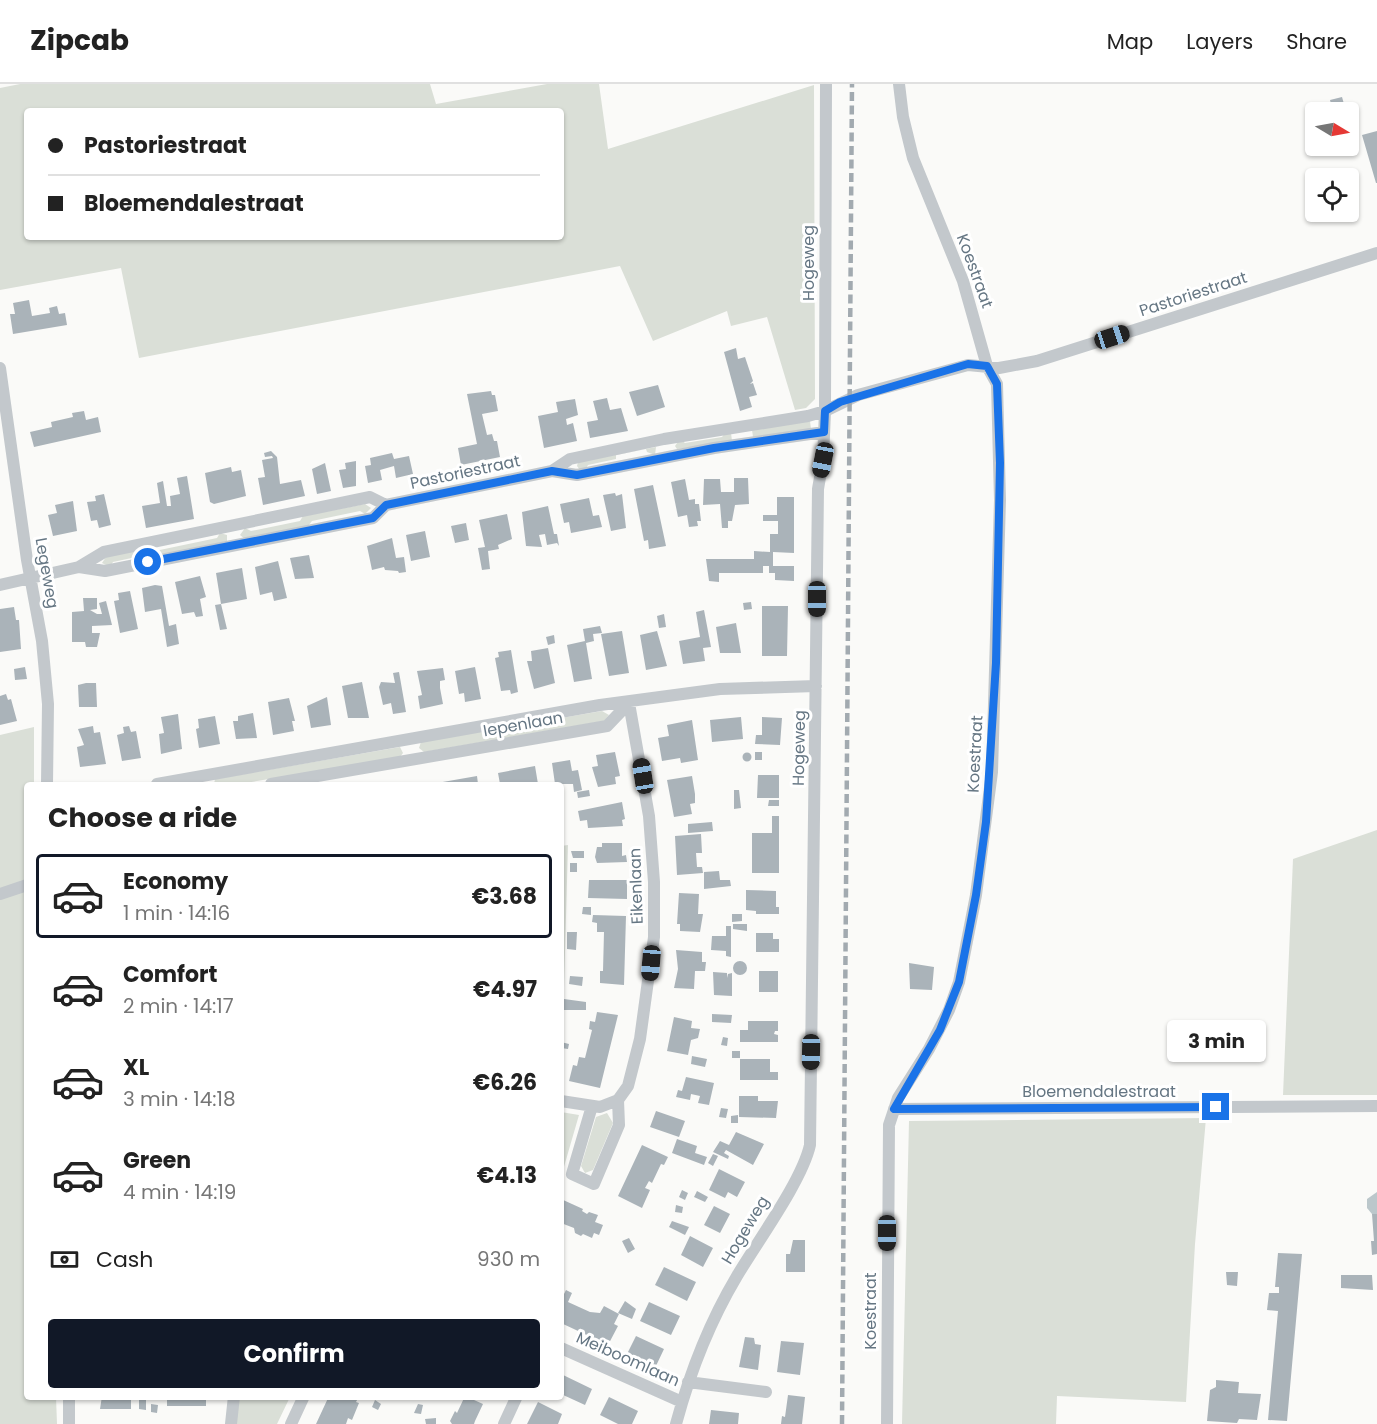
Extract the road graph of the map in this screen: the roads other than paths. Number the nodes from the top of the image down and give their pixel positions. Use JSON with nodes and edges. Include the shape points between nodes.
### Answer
{"nodes":[{"id":1,"x":826,"y":84,"type":"edge"},
{"id":2,"x":899,"y":84,"type":"edge"},
{"id":3,"x":1377,"y":253,"type":"edge"},
{"id":4,"x":987,"y":366,"type":"junction"},
{"id":5,"x":0,"y":368,"type":"edge"},
{"id":6,"x":825,"y":411,"type":"junction"},
{"id":7,"x":740,"y":426,"type":"junction"},
{"id":8,"x":824,"y":432,"type":"junction"},
{"id":9,"x":664,"y":439,"type":"junction"},
{"id":10,"x":744,"y":443,"type":"junction"},
{"id":11,"x":669,"y":457,"type":"junction"},
{"id":12,"x":552,"y":471,"type":"junction"},
{"id":13,"x":386,"y":505,"type":"junction"},
{"id":14,"x":231,"y":526,"type":"junction"},
{"id":15,"x":236,"y":545,"type":"junction"},
{"id":16,"x":79,"y":567,"type":"junction"},
{"id":17,"x":32,"y":579,"type":"junction"},
{"id":18,"x":0,"y":585,"type":"edge"},
{"id":19,"x":816,"y":687,"type":"junction"},
{"id":20,"x":629,"y":703,"type":"junction"},
{"id":21,"x":409,"y":738,"type":"junction"},
{"id":22,"x":413,"y":760,"type":"junction"},
{"id":23,"x":189,"y":781,"type":"edge"},
{"id":24,"x":47,"y":782,"type":"edge"},
{"id":25,"x":283,"y":782,"type":"edge"},
{"id":26,"x":24,"y":886,"type":"edge"},
{"id":27,"x":0,"y":894,"type":"edge"},
{"id":28,"x":618,"y":1100,"type":"junction"},
{"id":29,"x":564,"y":1101,"type":"edge"},
{"id":30,"x":592,"y":1106,"type":"junction"},
{"id":31,"x":1377,"y":1106,"type":"edge"},
{"id":32,"x":894,"y":1109,"type":"junction"},
{"id":33,"x":564,"y":1349,"type":"edge"},
{"id":34,"x":688,"y":1382,"type":"junction"},
{"id":35,"x":766,"y":1392,"type":"dead end"},
{"id":36,"x":69,"y":1400,"type":"edge"},
{"id":37,"x":234,"y":1400,"type":"edge"},
{"id":38,"x":302,"y":1400,"type":"edge"},
{"id":39,"x":515,"y":1400,"type":"edge"},
{"id":40,"x":682,"y":1402,"type":"junction"},
{"id":41,"x":69,"y":1424,"type":"edge"},
{"id":42,"x":231,"y":1424,"type":"edge"},
{"id":43,"x":291,"y":1424,"type":"edge"},
{"id":44,"x":504,"y":1424,"type":"edge"},
{"id":45,"x":676,"y":1424,"type":"edge"},
{"id":46,"x":887,"y":1424,"type":"edge"}],
"edges":[{"from":1,"to":6,"type":"street","name":"Hogeweg"},
{"from":2,"to":4,"type":"street","name":"Koestraat","via":[[910,148],[966,291]]},
{"from":3,"to":4,"type":"street","name":"Pastoriestraat","via":[[1037,362]]},
{"from":4,"to":6,"type":"street","name":"Pastoriestraat","via":[[968,364],[875,390]]},
{"from":4,"to":32,"type":"street","name":"Koestraat","via":[[997,384],[1000,472],[996,663],[986,822],[959,982],[940,1030]]},
{"from":5,"to":17,"type":"street","name":"Legeweg"},
{"from":6,"to":7,"type":"street","name":"Pastoriestraat"},
{"from":6,"to":8,"type":"street","name":"Hogeweg"},
{"from":7,"to":9,"type":"street","name":"Pastoriestraat"},
{"from":7,"to":10,"type":"street"},
{"from":8,"to":10,"type":"street","name":"Pastoriestraat"},
{"from":8,"to":19,"type":"street","name":"Hogeweg","via":[[818,489]]},
{"from":9,"to":11,"type":"street"},
{"from":9,"to":12,"type":"street","name":"Pastoriestraat","via":[[570,459]]},
{"from":10,"to":11,"type":"street","name":"Pastoriestraat"},
{"from":11,"to":12,"type":"street","name":"Pastoriestraat","via":[[577,475]]},
{"from":12,"to":13,"type":"street","name":"Pastoriestraat"},
{"from":13,"to":14,"type":"street","name":"Pastoriestraat","via":[[370,498]]},
{"from":13,"to":15,"type":"street","name":"Pastoriestraat","via":[[373,518]]},
{"from":14,"to":15,"type":"street"},
{"from":14,"to":16,"type":"street","name":"Pastoriestraat","via":[[104,552]]},
{"from":15,"to":16,"type":"street","name":"Pastoriestraat","via":[[105,571]]},
{"from":16,"to":17,"type":"street","name":"Pastoriestraat"},
{"from":17,"to":18,"type":"street","name":"Pastoriestraat"},
{"from":17,"to":24,"type":"street","name":"Legeweg","via":[[48,704]]},
{"from":19,"to":20,"type":"street","name":"Iepenlaan","via":[[720,689]]},
{"from":19,"to":34,"type":"street","name":"Hogeweg","via":[[810,1145],[802,1168],[729,1290]]},
{"from":20,"to":21,"type":"street","name":"Iepenlaan"},
{"from":20,"to":22,"type":"street","name":"Iepenlaan","via":[[607,726]]},
{"from":20,"to":28,"type":"street","name":"Eikenlaan","via":[[649,816],[654,924],[645,1016],[628,1086]]},
{"from":21,"to":22,"type":"street"},
{"from":21,"to":23,"type":"street","name":"Iepenlaan"},
{"from":22,"to":25,"type":"street","name":"Iepenlaan"},
{"from":26,"to":27,"type":"street"},
{"from":28,"to":30,"type":"street","via":[[607,1106]]},
{"from":28,"to":30,"type":"street","name":"Eikenlaan","via":[[619,1125],[594,1184],[572,1174]]},
{"from":29,"to":30,"type":"street"},
{"from":31,"to":32,"type":"street","name":"Bloemendalestraat"},
{"from":32,"to":46,"type":"street","name":"Koestraat","via":[[887,1144]]},
{"from":33,"to":40,"type":"street","name":"Meiboomlaan"},
{"from":34,"to":35,"type":"street"},
{"from":34,"to":40,"type":"street","name":"Hogeweg"},
{"from":36,"to":41,"type":"street"},
{"from":37,"to":42,"type":"street"},
{"from":38,"to":43,"type":"street"},
{"from":39,"to":44,"type":"street"},
{"from":40,"to":45,"type":"street","name":"Hogeweg"}]}
